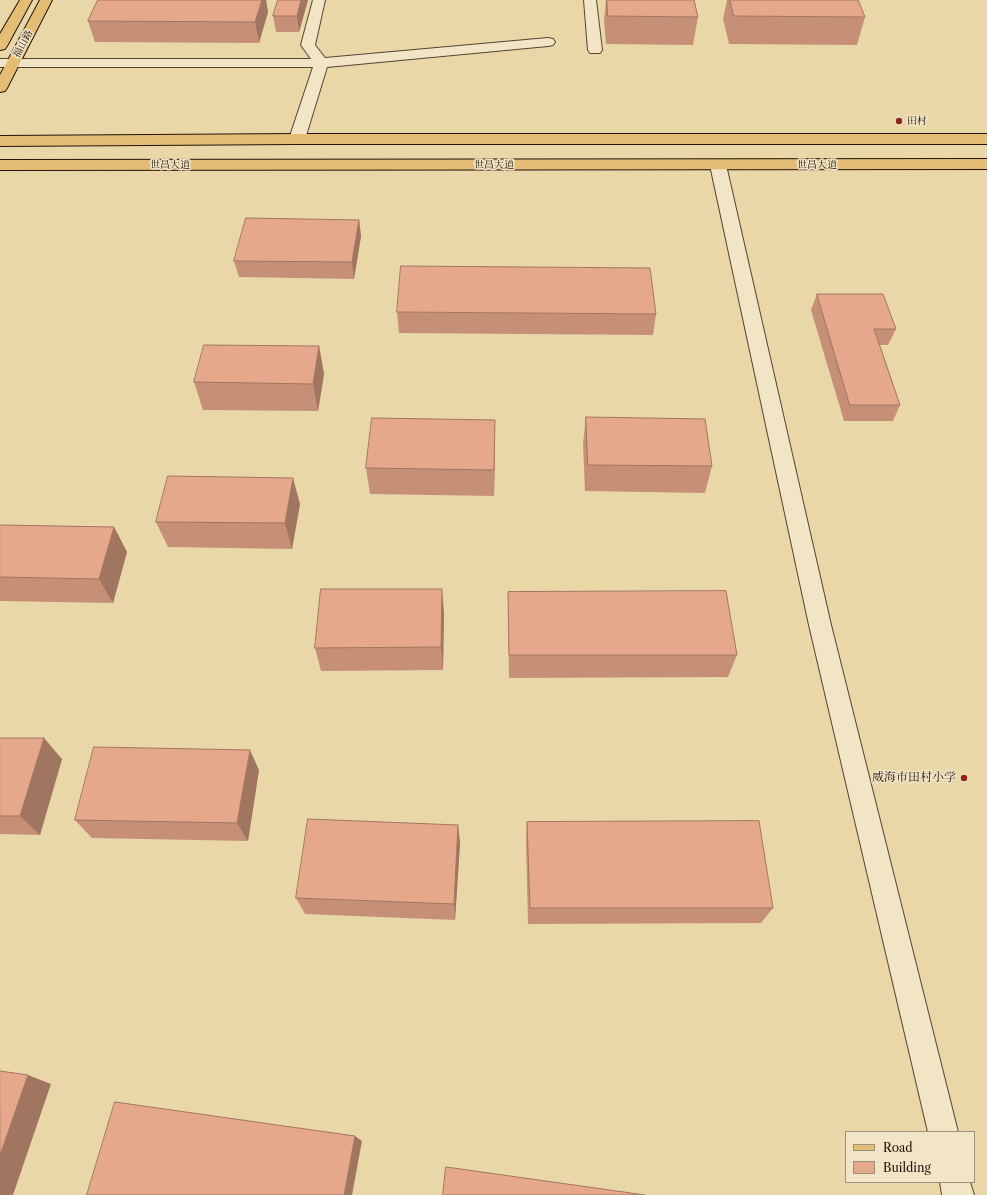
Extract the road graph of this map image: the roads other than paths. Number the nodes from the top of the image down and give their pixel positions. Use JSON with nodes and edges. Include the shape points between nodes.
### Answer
{"nodes":[{"id":1,"x":26,"y":0,"type":"edge"},
{"id":2,"x":46,"y":0,"type":"edge"},
{"id":3,"x":319,"y":0,"type":"edge"},
{"id":4,"x":590,"y":0,"type":"edge"},
{"id":5,"x":548,"y":42,"type":"dead end"},
{"id":6,"x":0,"y":46,"type":"edge"},
{"id":7,"x":595,"y":50,"type":"dead end"},
{"id":8,"x":6,"y":63,"type":"edge"},
{"id":9,"x":321,"y":63,"type":"junction"},
{"id":10,"x":0,"y":88,"type":"edge"},
{"id":11,"x":297,"y":139,"type":"junction"},
{"id":12,"x":987,"y":139,"type":"edge"},
{"id":13,"x":0,"y":141,"type":"edge"},
{"id":14,"x":987,"y":164,"type":"edge"},
{"id":15,"x":0,"y":165,"type":"edge"},
{"id":16,"x":718,"y":165,"type":"junction"},
{"id":17,"x":943,"y":1131,"type":"edge"},
{"id":18,"x":955,"y":1183,"type":"edge"},
{"id":19,"x":958,"y":1195,"type":"edge"}],
"edges":[{"from":1,"to":6,"type":"main road"},
{"from":2,"to":8,"type":"main road","name":"福山路"},
{"from":3,"to":9,"type":"street","via":[[308,44]]},
{"from":4,"to":7,"type":"street"},
{"from":5,"to":9,"type":"street"},
{"from":8,"to":9,"type":"street"},
{"from":8,"to":10,"type":"main road","name":"福山路"},
{"from":9,"to":11,"type":"street"},
{"from":11,"to":12,"type":"main road"},
{"from":11,"to":13,"type":"main road"},
{"from":14,"to":16,"type":"main road","name":"世昌大道"},
{"from":15,"to":16,"type":"main road","name":"世昌大道"},
{"from":16,"to":17,"type":"street","via":[[820,625]]},
{"from":18,"to":19,"type":"street"}]}
